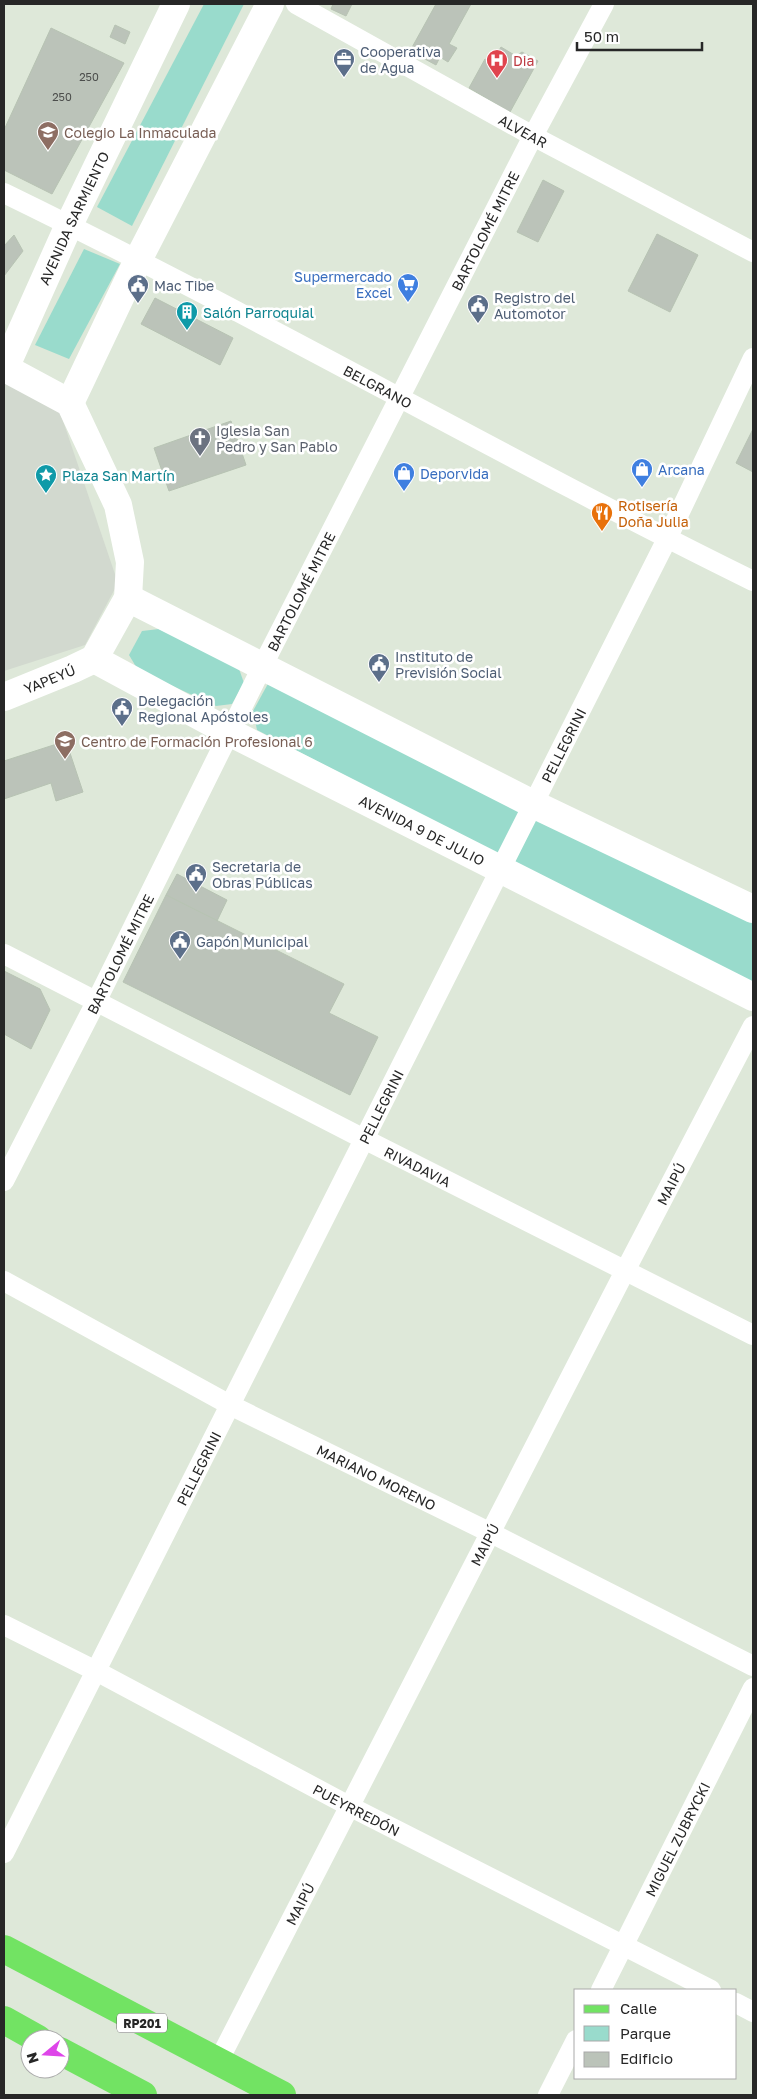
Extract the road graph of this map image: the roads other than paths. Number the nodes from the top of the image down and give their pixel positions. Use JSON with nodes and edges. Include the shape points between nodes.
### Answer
{"nodes":[{"id":1,"x":176,"y":4,"type":"edge"},
{"id":2,"x":270,"y":4,"type":"edge"},
{"id":3,"x":296,"y":4,"type":"edge"},
{"id":4,"x":604,"y":4,"type":"edge"},
{"id":5,"x":533,"y":136,"type":"junction"},
{"id":6,"x":4,"y":193,"type":"edge"},
{"id":7,"x":69,"y":224,"type":"junction"},
{"id":8,"x":753,"y":252,"type":"edge"},
{"id":9,"x":138,"y":260,"type":"junction"},
{"id":10,"x":753,"y":358,"type":"edge"},
{"id":11,"x":4,"y":368,"type":"edge"},
{"id":12,"x":400,"y":396,"type":"junction"},
{"id":13,"x":70,"y":403,"type":"junction"},
{"id":14,"x":667,"y":539,"type":"junction"},
{"id":15,"x":753,"y":581,"type":"edge"},
{"id":16,"x":128,"y":598,"type":"junction"},
{"id":17,"x":94,"y":659,"type":"junction"},
{"id":18,"x":263,"y":665,"type":"junction"},
{"id":19,"x":4,"y":697,"type":"edge"},
{"id":20,"x":229,"y":732,"type":"junction"},
{"id":21,"x":533,"y":804,"type":"junction"},
{"id":22,"x":501,"y":868,"type":"junction"},
{"id":23,"x":753,"y":909,"type":"edge"},
{"id":24,"x":4,"y":954,"type":"edge"},
{"id":25,"x":753,"y":996,"type":"edge"},
{"id":26,"x":96,"y":1002,"type":"junction"},
{"id":27,"x":753,"y":1026,"type":"edge"},
{"id":28,"x":364,"y":1139,"type":"junction"},
{"id":29,"x":4,"y":1181,"type":"edge"},
{"id":30,"x":625,"y":1271,"type":"junction"},
{"id":31,"x":4,"y":1281,"type":"edge"},
{"id":32,"x":753,"y":1335,"type":"edge"},
{"id":33,"x":230,"y":1405,"type":"junction"},
{"id":34,"x":491,"y":1533,"type":"junction"},
{"id":35,"x":4,"y":1625,"type":"edge"},
{"id":36,"x":753,"y":1666,"type":"edge"},
{"id":37,"x":96,"y":1671,"type":"junction"},
{"id":38,"x":753,"y":1688,"type":"edge"},
{"id":39,"x":351,"y":1807,"type":"junction"},
{"id":40,"x":4,"y":1853,"type":"edge"},
{"id":41,"x":624,"y":1945,"type":"junction"},
{"id":42,"x":4,"y":1949,"type":"edge"},
{"id":43,"x":602,"y":1989,"type":"edge"},
{"id":44,"x":709,"y":1989,"type":"edge"},
{"id":45,"x":737,"y":2004,"type":"edge"},
{"id":46,"x":753,"y":2012,"type":"edge"},
{"id":47,"x":4,"y":2020,"type":"edge"},
{"id":48,"x":20,"y":2029,"type":"edge"},
{"id":49,"x":574,"y":2044,"type":"edge"},
{"id":50,"x":70,"y":2056,"type":"edge"},
{"id":51,"x":218,"y":2062,"type":"junction"},
{"id":52,"x":143,"y":2095,"type":"edge"},
{"id":53,"x":282,"y":2095,"type":"edge"},
{"id":54,"x":548,"y":2095,"type":"edge"}],
"edges":[{"from":1,"to":7,"type":"main road","name":"AVENIDA SARMIENTO"},
{"from":2,"to":9,"type":"main road"},
{"from":3,"to":5,"type":"street","name":"ALVEAR"},
{"from":4,"to":5,"type":"street","name":"BARTOLOMÉ MITRE"},
{"from":5,"to":8,"type":"street","name":"ALVEAR"},
{"from":5,"to":12,"type":"street","name":"BARTOLOMÉ MITRE"},
{"from":6,"to":7,"type":"street","name":"BELGRANO"},
{"from":7,"to":9,"type":"street","name":"BELGRANO"},
{"from":7,"to":11,"type":"main road","name":"AVENIDA SARMIENTO"},
{"from":9,"to":12,"type":"street","name":"BELGRANO"},
{"from":9,"to":13,"type":"main road"},
{"from":10,"to":14,"type":"street","name":"PELLEGRINI"},
{"from":11,"to":13,"type":"main road","name":"AVENIDA SARMIENTO"},
{"from":12,"to":14,"type":"street","name":"BELGRANO"},
{"from":12,"to":18,"type":"street","name":"BARTOLOMÉ MITRE"},
{"from":13,"to":16,"type":"main road","via":[[118,505],[130,562]]},
{"from":14,"to":15,"type":"street","name":"BELGRANO"},
{"from":14,"to":21,"type":"street","name":"PELLEGRINI"},
{"from":16,"to":17,"type":"main road"},
{"from":16,"to":18,"type":"main road"},
{"from":17,"to":19,"type":"main road","name":"YAPEYÚ"},
{"from":17,"to":20,"type":"main road","name":"AVENIDA 9 DE JULIO"},
{"from":18,"to":20,"type":"street","name":"BARTOLOMÉ MITRE"},
{"from":18,"to":21,"type":"main road"},
{"from":20,"to":22,"type":"main road","name":"AVENIDA 9 DE JULIO"},
{"from":20,"to":26,"type":"street","name":"BARTOLOMÉ MITRE"},
{"from":21,"to":22,"type":"street","name":"PELLEGRINI"},
{"from":21,"to":23,"type":"main road"},
{"from":22,"to":25,"type":"main road","name":"AVENIDA 9 DE JULIO"},
{"from":22,"to":28,"type":"street","name":"PELLEGRINI"},
{"from":24,"to":26,"type":"street","name":"RIVADAVIA"},
{"from":26,"to":28,"type":"street","name":"RIVADAVIA"},
{"from":26,"to":29,"type":"street","name":"BARTOLOMÉ MITRE"},
{"from":27,"to":30,"type":"street","name":"MAIPÚ"},
{"from":28,"to":30,"type":"street","name":"RIVADAVIA"},
{"from":28,"to":33,"type":"street","name":"PELLEGRINI"},
{"from":30,"to":32,"type":"street","name":"RIVADAVIA"},
{"from":30,"to":34,"type":"street","name":"MAIPÚ"},
{"from":31,"to":33,"type":"street","name":"MARIANO MORENO"},
{"from":33,"to":34,"type":"street","name":"MARIANO MORENO"},
{"from":33,"to":37,"type":"street","name":"PELLEGRINI"},
{"from":34,"to":36,"type":"street","name":"MARIANO MORENO"},
{"from":34,"to":39,"type":"street","name":"MAIPÚ"},
{"from":35,"to":37,"type":"street","name":"PUEYRREDÓN"},
{"from":37,"to":39,"type":"street","name":"PUEYRREDÓN"},
{"from":37,"to":40,"type":"street","name":"PELLEGRINI"},
{"from":38,"to":41,"type":"street","name":"MIGUEL ZUBRYCKI"},
{"from":39,"to":41,"type":"street","name":"PUEYRREDÓN"},
{"from":39,"to":51,"type":"street","name":"MAIPÚ"},
{"from":41,"to":43,"type":"street","name":"MIGUEL ZUBRYCKI"},
{"from":41,"to":44,"type":"street","name":"PUEYRREDÓN"},
{"from":42,"to":51,"type":"main road","number":"RP201"},
{"from":45,"to":46,"type":"street"},
{"from":47,"to":48,"type":"main road"},
{"from":49,"to":54,"type":"street"},
{"from":50,"to":52,"type":"main road"},
{"from":51,"to":53,"type":"main road","number":"RP201"}]}
